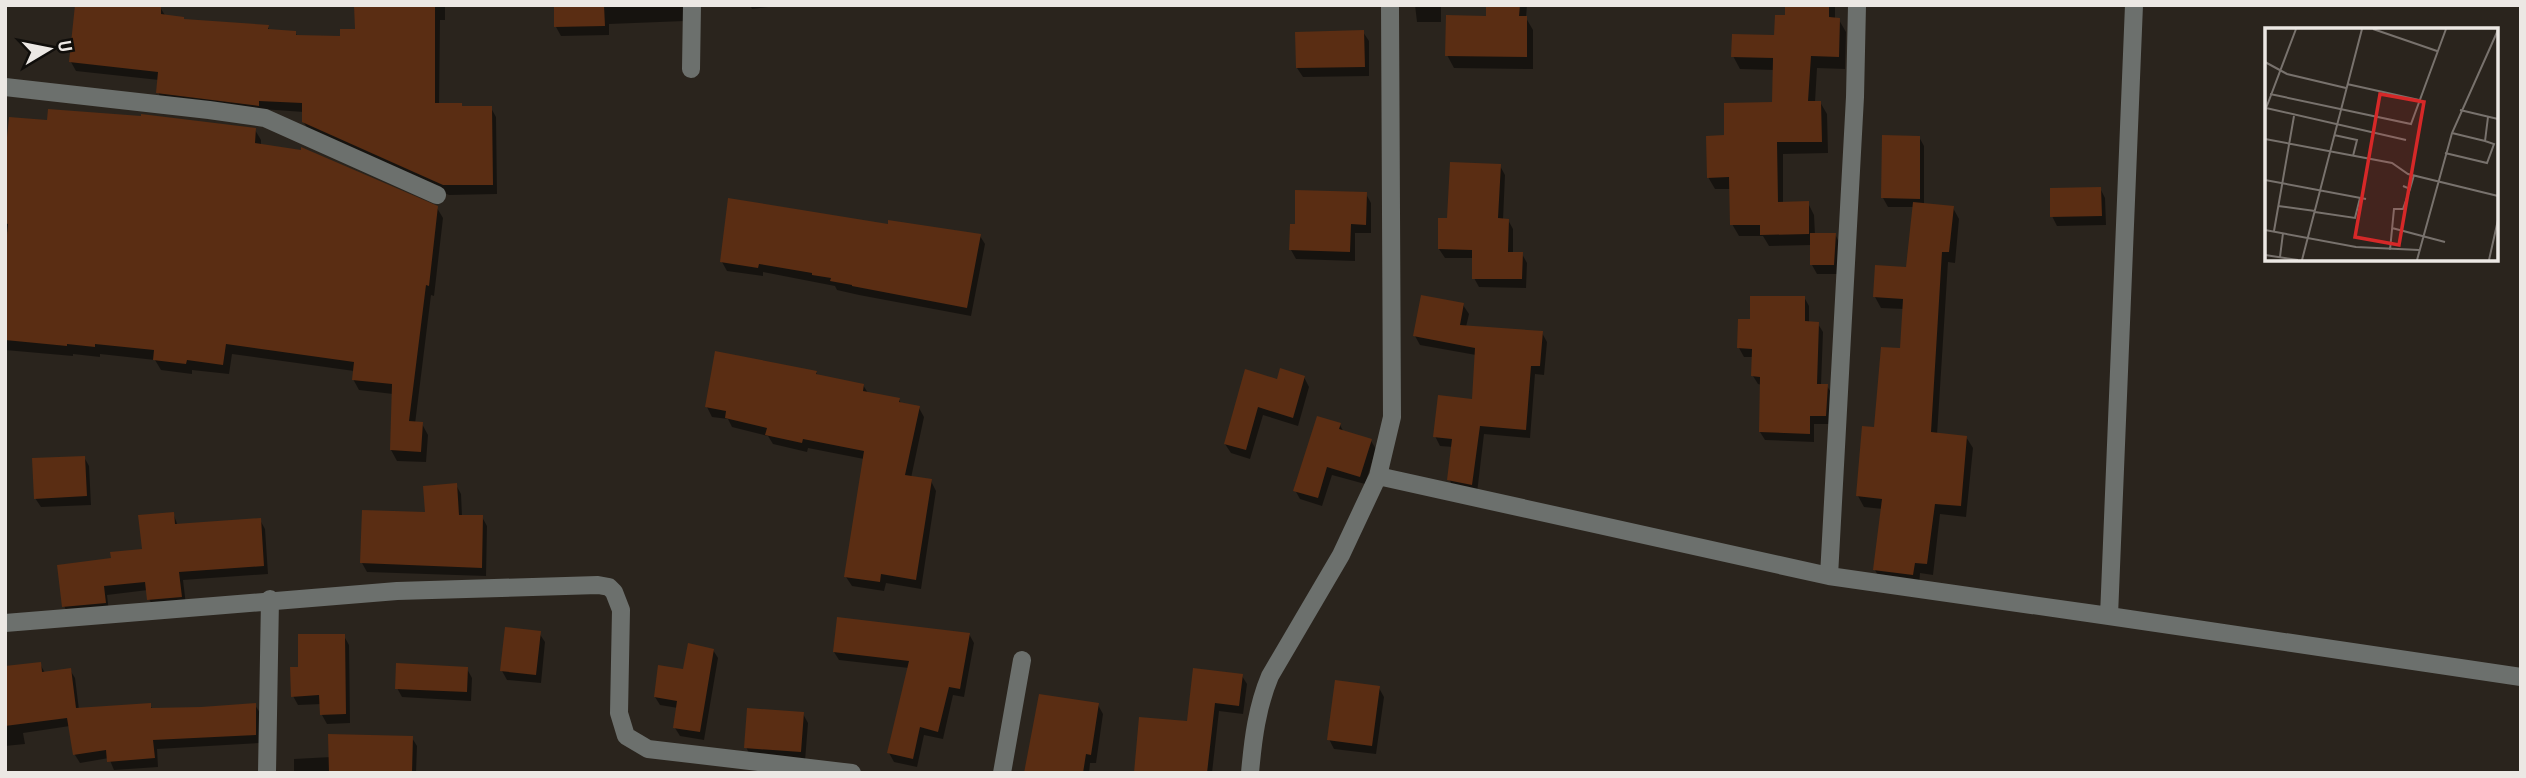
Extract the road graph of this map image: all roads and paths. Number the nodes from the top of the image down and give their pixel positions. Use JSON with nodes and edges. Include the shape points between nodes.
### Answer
{"nodes":[{"id":1,"x":692,"y":5,"type":"edge"},
{"id":2,"x":1390,"y":5,"type":"edge"},
{"id":3,"x":1857,"y":5,"type":"edge"},
{"id":4,"x":2134,"y":5,"type":"edge"},
{"id":5,"x":691,"y":69,"type":"dead end"},
{"id":6,"x":5,"y":87,"type":"edge"},
{"id":7,"x":437,"y":195,"type":"dead end"},
{"id":8,"x":1378,"y":477,"type":"junction"},
{"id":9,"x":1829,"y":576,"type":"junction"},
{"id":10,"x":270,"y":599,"type":"junction"},
{"id":11,"x":2109,"y":615,"type":"junction"},
{"id":12,"x":5,"y":622,"type":"edge"},
{"id":13,"x":1022,"y":660,"type":"dead end"},
{"id":14,"x":2521,"y":677,"type":"edge"},
{"id":15,"x":267,"y":773,"type":"edge"},
{"id":16,"x":852,"y":773,"type":"edge"},
{"id":17,"x":1002,"y":773,"type":"edge"},
{"id":18,"x":1250,"y":773,"type":"edge"}],
"edges":[{"from":1,"to":5,"type":"street"},
{"from":2,"to":8,"type":"street","via":[[1392,417]]},
{"from":3,"to":9,"type":"street"},
{"from":4,"to":11,"type":"street"},
{"from":6,"to":7,"type":"street","via":[[265,118]]},
{"from":8,"to":9,"type":"street"},
{"from":8,"to":18,"type":"street","via":[[1341,555],[1270,676],[1255,724]]},
{"from":9,"to":11,"type":"street"},
{"from":10,"to":12,"type":"street"},
{"from":10,"to":15,"type":"street"},
{"from":10,"to":16,"type":"street","via":[[397,590],[609,587],[621,610],[619,713],[626,736],[648,749]]},
{"from":11,"to":14,"type":"street"},
{"from":13,"to":17,"type":"street"}]}
